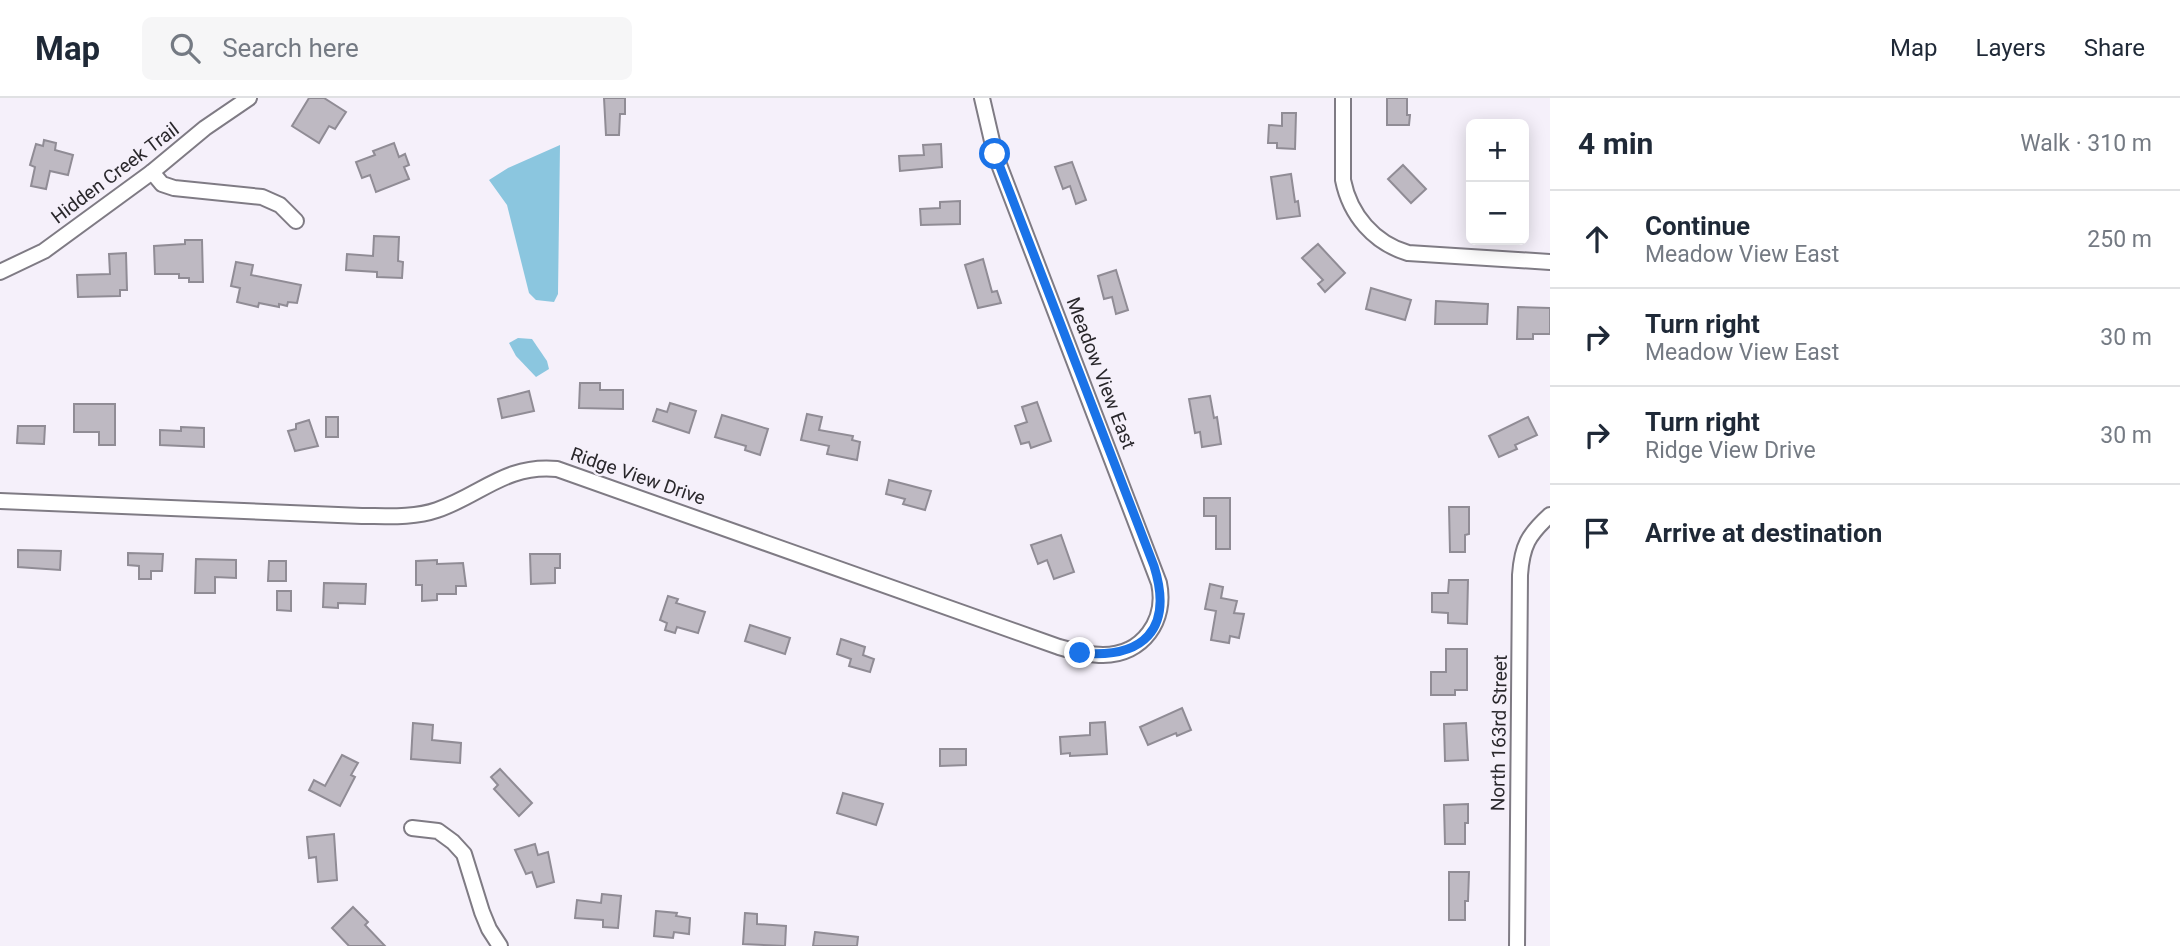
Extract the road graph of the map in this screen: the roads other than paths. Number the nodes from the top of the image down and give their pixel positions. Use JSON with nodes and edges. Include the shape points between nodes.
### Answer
{"nodes":[{"id":1,"x":250,"y":98,"type":"edge"},
{"id":2,"x":982,"y":98,"type":"edge"},
{"id":3,"x":1343,"y":98,"type":"edge"},
{"id":4,"x":152,"y":172,"type":"junction"},
{"id":5,"x":296,"y":221,"type":"dead end"},
{"id":6,"x":1550,"y":262,"type":"edge"},
{"id":7,"x":0,"y":272,"type":"edge"},
{"id":8,"x":0,"y":501,"type":"edge"},
{"id":9,"x":1550,"y":515,"type":"edge"},
{"id":10,"x":1125,"y":651,"type":"joint"},
{"id":11,"x":412,"y":828,"type":"dead end"},
{"id":12,"x":500,"y":946,"type":"edge"},
{"id":13,"x":1517,"y":946,"type":"edge"}],
"edges":[{"from":1,"to":4,"type":"street","name":"Hidden Creek Trail"},
{"from":2,"to":10,"type":"street","name":"Meadow View East","via":[[995,154],[1159,583],[1157,620],[1146,637]]},
{"from":3,"to":6,"type":"street","via":[[1345,191],[1353,211],[1392,249]]},
{"from":4,"to":5,"type":"street","via":[[162,184],[174,188],[262,197],[280,205]]},
{"from":4,"to":7,"type":"street","name":"Hidden Creek Trail","via":[[44,251]]},
{"from":8,"to":10,"type":"street","name":"Ridge View Drive","via":[[362,516],[416,514],[450,505],[508,474],[557,469],[1059,647],[1104,655]]},
{"from":9,"to":13,"type":"street","name":"North 163rd Street","via":[[1524,547],[1520,575]]},
{"from":11,"to":12,"type":"street","via":[[438,831],[464,854],[482,912]]}]}
